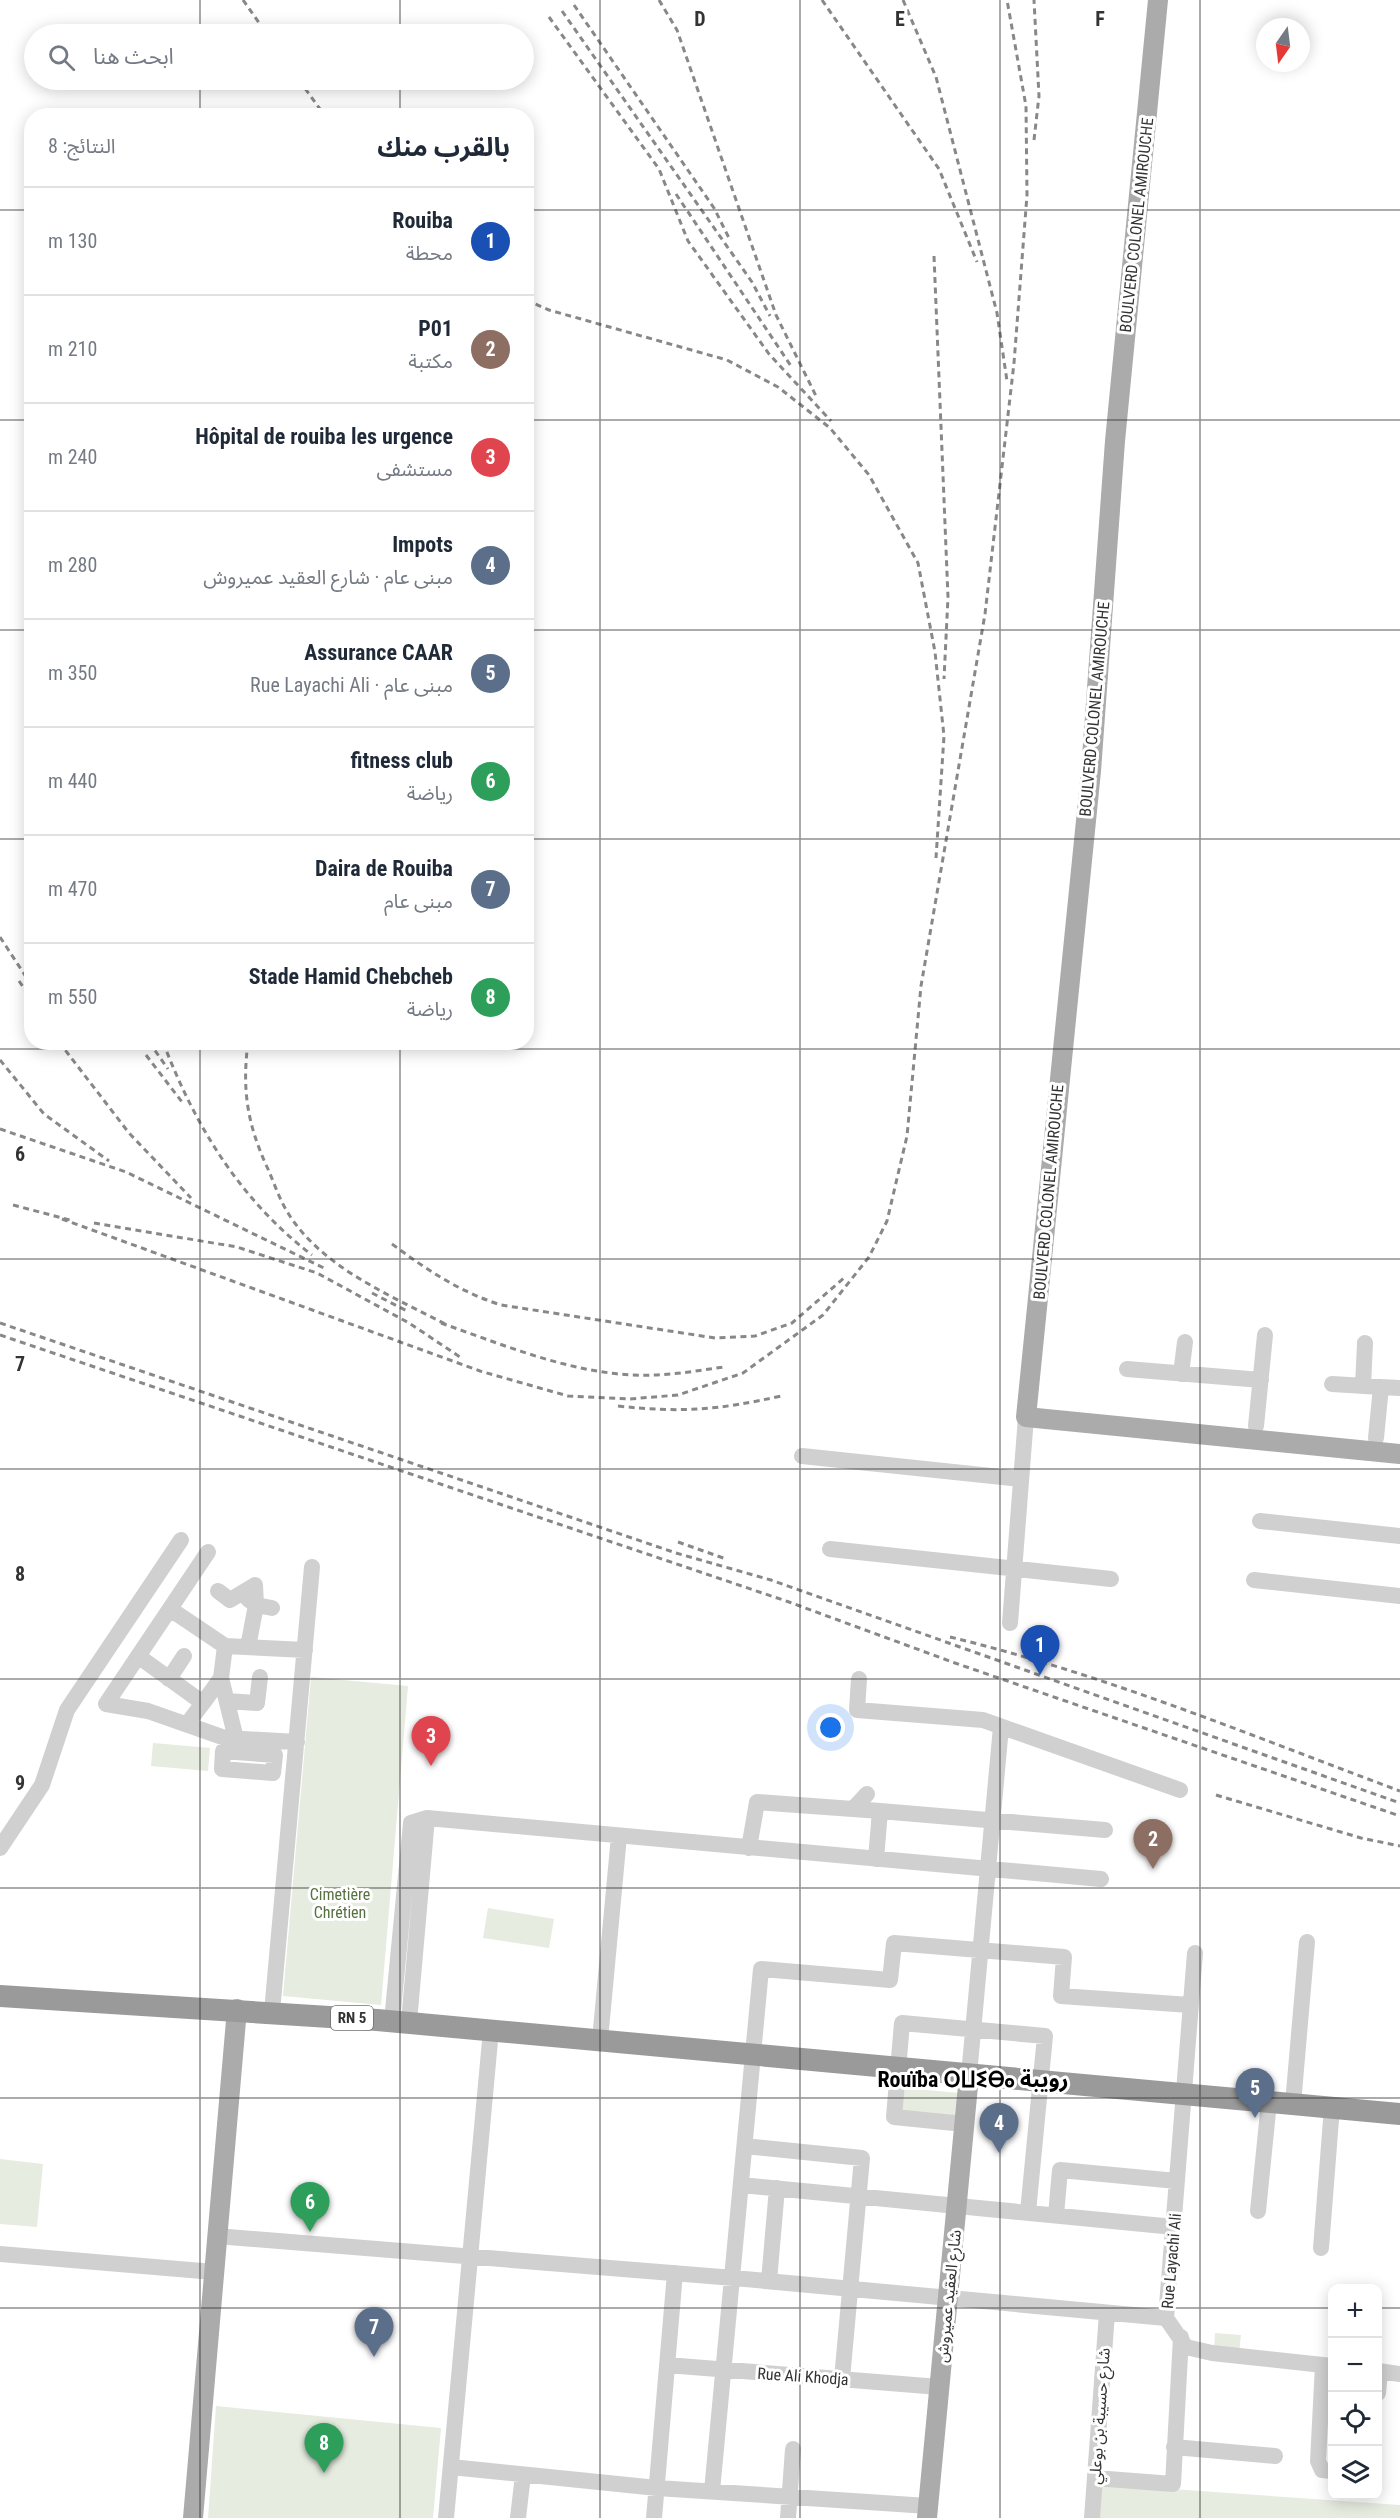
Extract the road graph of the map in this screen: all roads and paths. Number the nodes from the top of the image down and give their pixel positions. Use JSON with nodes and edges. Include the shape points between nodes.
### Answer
{"nodes":[{"id":1,"x":1158,"y":0,"type":"edge"},
{"id":2,"x":1265,"y":1335,"type":"dead end"},
{"id":3,"x":1185,"y":1342,"type":"dead end"},
{"id":4,"x":1365,"y":1343,"type":"dead end"},
{"id":5,"x":1127,"y":1369,"type":"dead end"},
{"id":6,"x":1181,"y":1374,"type":"junction"},
{"id":7,"x":1261,"y":1380,"type":"junction"},
{"id":8,"x":1332,"y":1384,"type":"dead end"},
{"id":9,"x":1363,"y":1386,"type":"junction"},
{"id":10,"x":1381,"y":1387,"type":"junction"},
{"id":11,"x":1400,"y":1388,"type":"edge"},
{"id":12,"x":1027,"y":1410,"type":"junction"},
{"id":13,"x":1256,"y":1426,"type":"junction"},
{"id":14,"x":1376,"y":1438,"type":"junction"},
{"id":15,"x":1400,"y":1441,"type":"edge"},
{"id":16,"x":1400,"y":1454,"type":"edge"},
{"id":17,"x":802,"y":1456,"type":"dead end"},
{"id":18,"x":1022,"y":1479,"type":"junction"},
{"id":19,"x":1260,"y":1521,"type":"dead end"},
{"id":20,"x":1400,"y":1536,"type":"edge"},
{"id":21,"x":181,"y":1540,"type":"dead end"},
{"id":22,"x":830,"y":1549,"type":"dead end"},
{"id":23,"x":208,"y":1552,"type":"dead end"},
{"id":24,"x":312,"y":1567,"type":"dead end"},
{"id":25,"x":1014,"y":1567,"type":"junction"},
{"id":26,"x":1111,"y":1579,"type":"dead end"},
{"id":27,"x":1254,"y":1580,"type":"dead end"},
{"id":28,"x":218,"y":1591,"type":"dead end"},
{"id":29,"x":1400,"y":1596,"type":"edge"},
{"id":30,"x":170,"y":1609,"type":"junction"},
{"id":31,"x":1010,"y":1623,"type":"dead end"},
{"id":32,"x":225,"y":1646,"type":"junction"},
{"id":33,"x":248,"y":1647,"type":"junction"},
{"id":34,"x":305,"y":1650,"type":"junction"},
{"id":35,"x":138,"y":1656,"type":"junction"},
{"id":36,"x":184,"y":1656,"type":"dead end"},
{"id":37,"x":260,"y":1677,"type":"dead end"},
{"id":38,"x":221,"y":1678,"type":"junction"},
{"id":39,"x":169,"y":1679,"type":"junction"},
{"id":40,"x":859,"y":1679,"type":"dead end"},
{"id":41,"x":227,"y":1701,"type":"junction"},
{"id":42,"x":202,"y":1704,"type":"junction"},
{"id":43,"x":187,"y":1724,"type":"junction"},
{"id":44,"x":1001,"y":1727,"type":"junction"},
{"id":45,"x":297,"y":1742,"type":"junction"},
{"id":46,"x":244,"y":1744,"type":"junction"},
{"id":47,"x":247,"y":1771,"type":"junction"},
{"id":48,"x":1180,"y":1790,"type":"dead end"},
{"id":49,"x":867,"y":1794,"type":"dead end"},
{"id":50,"x":853,"y":1809,"type":"junction"},
{"id":51,"x":880,"y":1811,"type":"junction"},
{"id":52,"x":992,"y":1820,"type":"junction"},
{"id":53,"x":1105,"y":1830,"type":"dead end"},
{"id":54,"x":619,"y":1836,"type":"junction"},
{"id":55,"x":0,"y":1848,"type":"edge"},
{"id":56,"x":749,"y":1848,"type":"junction"},
{"id":57,"x":876,"y":1859,"type":"junction"},
{"id":58,"x":987,"y":1869,"type":"junction"},
{"id":59,"x":1101,"y":1879,"type":"dead end"},
{"id":60,"x":1307,"y":1942,"type":"dead end"},
{"id":61,"x":980,"y":1949,"type":"junction"},
{"id":62,"x":1195,"y":1953,"type":"dead end"},
{"id":63,"x":0,"y":1988,"type":"edge"},
{"id":64,"x":0,"y":1996,"type":"edge"},
{"id":65,"x":60,"y":2000,"type":"junction"},
{"id":66,"x":1190,"y":2005,"type":"junction"},
{"id":67,"x":237,"y":2009,"type":"junction"},
{"id":68,"x":272,"y":2012,"type":"junction"},
{"id":69,"x":401,"y":2022,"type":"junction"},
{"id":70,"x":973,"y":2029,"type":"junction"},
{"id":71,"x":491,"y":2030,"type":"junction"},
{"id":72,"x":600,"y":2040,"type":"junction"},
{"id":73,"x":754,"y":2054,"type":"junction"},
{"id":74,"x":898,"y":2068,"type":"junction"},
{"id":75,"x":969,"y":2074,"type":"junction"},
{"id":76,"x":1041,"y":2081,"type":"junction"},
{"id":77,"x":1184,"y":2094,"type":"junction"},
{"id":78,"x":1269,"y":2102,"type":"junction"},
{"id":79,"x":1293,"y":2104,"type":"junction"},
{"id":80,"x":1332,"y":2107,"type":"junction"},
{"id":81,"x":1400,"y":2114,"type":"edge"},
{"id":82,"x":964,"y":2124,"type":"junction"},
{"id":83,"x":745,"y":2146,"type":"junction"},
{"id":84,"x":1177,"y":2181,"type":"junction"},
{"id":85,"x":741,"y":2185,"type":"junction"},
{"id":86,"x":777,"y":2188,"type":"junction"},
{"id":87,"x":859,"y":2196,"type":"junction"},
{"id":88,"x":957,"y":2205,"type":"junction"},
{"id":89,"x":1258,"y":2211,"type":"dead end"},
{"id":90,"x":1028,"y":2212,"type":"junction"},
{"id":91,"x":1056,"y":2215,"type":"junction"},
{"id":92,"x":1174,"y":2227,"type":"junction"},
{"id":93,"x":216,"y":2236,"type":"junction"},
{"id":94,"x":1321,"y":2248,"type":"dead end"},
{"id":95,"x":0,"y":2254,"type":"edge"},
{"id":96,"x":471,"y":2256,"type":"junction"},
{"id":97,"x":214,"y":2272,"type":"junction"},
{"id":98,"x":675,"y":2273,"type":"junction"},
{"id":99,"x":734,"y":2278,"type":"junction"},
{"id":100,"x":769,"y":2281,"type":"junction"},
{"id":101,"x":851,"y":2289,"type":"junction"},
{"id":102,"x":948,"y":2298,"type":"junction"},
{"id":103,"x":1107,"y":2313,"type":"junction"},
{"id":104,"x":1166,"y":2318,"type":"junction"},
{"id":105,"x":1181,"y":2337,"type":"junction"},
{"id":106,"x":667,"y":2365,"type":"junction"},
{"id":107,"x":1328,"y":2365,"type":"edge"},
{"id":108,"x":725,"y":2370,"type":"junction"},
{"id":109,"x":1382,"y":2372,"type":"edge"},
{"id":110,"x":1400,"y":2374,"type":"edge"},
{"id":111,"x":842,"y":2379,"type":"junction"},
{"id":112,"x":939,"y":2387,"type":"junction"},
{"id":113,"x":1174,"y":2447,"type":"junction"},
{"id":114,"x":793,"y":2449,"type":"dead end"},
{"id":115,"x":1275,"y":2456,"type":"dead end"},
{"id":116,"x":451,"y":2467,"type":"junction"},
{"id":117,"x":1328,"y":2471,"type":"edge"},
{"id":118,"x":523,"y":2475,"type":"junction"},
{"id":119,"x":1095,"y":2478,"type":"junction"},
{"id":120,"x":657,"y":2488,"type":"junction"},
{"id":121,"x":712,"y":2491,"type":"junction"},
{"id":122,"x":790,"y":2497,"type":"junction"},
{"id":123,"x":928,"y":2515,"type":"edge"},
{"id":124,"x":193,"y":2518,"type":"edge"},
{"id":125,"x":446,"y":2518,"type":"edge"},
{"id":126,"x":518,"y":2518,"type":"edge"},
{"id":127,"x":654,"y":2518,"type":"edge"},
{"id":128,"x":788,"y":2518,"type":"edge"},
{"id":129,"x":1092,"y":2518,"type":"edge"}],
"edges":[{"from":1,"to":12,"type":"main road","name":"BOULVERD COLONEL AMIROUCHE","via":[[1114,441],[1091,771]]},
{"from":2,"to":7,"type":"street"},
{"from":3,"to":6,"type":"street"},
{"from":4,"to":9,"type":"street"},
{"from":5,"to":6,"type":"street"},
{"from":6,"to":7,"type":"street"},
{"from":7,"to":13,"type":"street"},
{"from":8,"to":9,"type":"street"},
{"from":9,"to":10,"type":"street"},
{"from":10,"to":11,"type":"street"},
{"from":10,"to":14,"type":"street"},
{"from":12,"to":13,"type":"main road"},
{"from":12,"to":16,"type":"main road"},
{"from":12,"to":18,"type":"street"},
{"from":13,"to":14,"type":"main road"},
{"from":14,"to":15,"type":"main road"},
{"from":17,"to":18,"type":"street"},
{"from":18,"to":25,"type":"street"},
{"from":19,"to":20,"type":"street"},
{"from":21,"to":55,"type":"street","via":[[67,1710],[42,1785]]},
{"from":22,"to":25,"type":"street"},
{"from":23,"to":30,"type":"street"},
{"from":24,"to":34,"type":"street"},
{"from":25,"to":26,"type":"street"},
{"from":25,"to":31,"type":"street"},
{"from":27,"to":29,"type":"street"},
{"from":28,"to":33,"type":"street","via":[[230,1600],[240,1594],[264,1606]]},
{"from":30,"to":32,"type":"street"},
{"from":30,"to":35,"type":"street"},
{"from":32,"to":33,"type":"street"},
{"from":32,"to":38,"type":"street"},
{"from":33,"to":34,"type":"street"},
{"from":34,"to":45,"type":"street"},
{"from":35,"to":39,"type":"street"},
{"from":35,"to":43,"type":"street","via":[[106,1704],[148,1711]]},
{"from":36,"to":39,"type":"street"},
{"from":37,"to":41,"type":"street","via":[[257,1703]]},
{"from":38,"to":41,"type":"street"},
{"from":38,"to":42,"type":"street"},
{"from":39,"to":42,"type":"street"},
{"from":40,"to":44,"type":"street","via":[[857,1710],[983,1720]]},
{"from":41,"to":46,"type":"street"},
{"from":42,"to":43,"type":"street"},
{"from":43,"to":46,"type":"street"},
{"from":44,"to":48,"type":"street"},
{"from":44,"to":52,"type":"street"},
{"from":45,"to":46,"type":"street"},
{"from":45,"to":68,"type":"street"},
{"from":46,"to":47,"type":"street"},
{"from":46,"to":47,"type":"street","via":[[223,1751],[222,1769]]},
{"from":46,"to":47,"type":"street","via":[[275,1755],[273,1773]]},
{"from":49,"to":50,"type":"street"},
{"from":50,"to":51,"type":"street"},
{"from":50,"to":56,"type":"street","via":[[757,1802]]},
{"from":51,"to":52,"type":"street"},
{"from":51,"to":57,"type":"street"},
{"from":52,"to":53,"type":"street"},
{"from":52,"to":58,"type":"street"},
{"from":54,"to":56,"type":"street"},
{"from":54,"to":69,"type":"street","via":[[419,1821]]},
{"from":54,"to":72,"type":"street"},
{"from":56,"to":57,"type":"street"},
{"from":57,"to":58,"type":"street"},
{"from":58,"to":59,"type":"street"},
{"from":58,"to":61,"type":"street"},
{"from":60,"to":79,"type":"street"},
{"from":61,"to":66,"type":"street","via":[[1064,1957],[1062,1996]]},
{"from":61,"to":70,"type":"street"},
{"from":61,"to":73,"type":"street","via":[[894,1943],[890,1980],[761,1969]]},
{"from":62,"to":66,"type":"street","name":"Rue Layachi Ali"},
{"from":63,"to":65,"type":"highway","number":"RN 5"},
{"from":64,"to":65,"type":"highway","number":"RN 5"},
{"from":65,"to":67,"type":"highway","number":"RN 5"},
{"from":66,"to":77,"type":"street","name":"Rue Layachi Ali"},
{"from":67,"to":68,"type":"highway","number":"RN 5"},
{"from":67,"to":93,"type":"main road"},
{"from":68,"to":69,"type":"highway","number":"RN 5"},
{"from":69,"to":71,"type":"highway","number":"RN 5"},
{"from":70,"to":74,"type":"street","via":[[902,2023]]},
{"from":70,"to":75,"type":"street"},
{"from":70,"to":76,"type":"street","via":[[1045,2036]]},
{"from":71,"to":72,"type":"highway","number":"RN 5"},
{"from":71,"to":96,"type":"street"},
{"from":72,"to":73,"type":"highway","number":"RN 5"},
{"from":73,"to":74,"type":"highway","number":"RN 5"},
{"from":73,"to":83,"type":"street"},
{"from":74,"to":75,"type":"highway","number":"RN 5"},
{"from":74,"to":82,"type":"street","via":[[894,2117]]},
{"from":75,"to":76,"type":"highway","number":"RN 5"},
{"from":75,"to":82,"type":"main road","name":"شارع العقيد عميروش"},
{"from":76,"to":77,"type":"highway","number":"RN 5"},
{"from":76,"to":90,"type":"street"},
{"from":77,"to":78,"type":"highway","number":"RN 5"},
{"from":77,"to":84,"type":"street","name":"Rue Layachi Ali"},
{"from":78,"to":79,"type":"highway","number":"RN 5"},
{"from":78,"to":89,"type":"street"},
{"from":79,"to":80,"type":"highway","number":"RN 5"},
{"from":80,"to":81,"type":"highway","number":"RN 5"},
{"from":80,"to":94,"type":"street"},
{"from":82,"to":88,"type":"main road","name":"شارع العقيد عميروش"},
{"from":83,"to":85,"type":"street"},
{"from":83,"to":87,"type":"street","via":[[862,2158]]},
{"from":84,"to":91,"type":"street","via":[[1060,2170]]},
{"from":84,"to":92,"type":"street","name":"Rue Layachi Ali"},
{"from":85,"to":86,"type":"street"},
{"from":85,"to":99,"type":"street"},
{"from":86,"to":87,"type":"street"},
{"from":86,"to":100,"type":"street"},
{"from":87,"to":88,"type":"street"},
{"from":87,"to":101,"type":"street"},
{"from":88,"to":90,"type":"street"},
{"from":88,"to":102,"type":"main road","name":"شارع العقيد عميروش"},
{"from":90,"to":91,"type":"street"},
{"from":91,"to":92,"type":"street"},
{"from":92,"to":104,"type":"street","name":"Rue Layachi Ali"},
{"from":93,"to":96,"type":"street"},
{"from":93,"to":97,"type":"main road"},
{"from":95,"to":97,"type":"street"},
{"from":96,"to":98,"type":"street"},
{"from":96,"to":116,"type":"street"},
{"from":97,"to":124,"type":"main road"},
{"from":98,"to":99,"type":"street"},
{"from":98,"to":106,"type":"street"},
{"from":99,"to":100,"type":"street"},
{"from":99,"to":108,"type":"street"},
{"from":100,"to":101,"type":"street"},
{"from":101,"to":102,"type":"street"},
{"from":101,"to":111,"type":"street"},
{"from":102,"to":103,"type":"street"},
{"from":102,"to":112,"type":"main road","name":"شارع العقيد عميروش"},
{"from":103,"to":104,"type":"street"},
{"from":103,"to":119,"type":"street","name":"شارع حسيبة بن بوعلي"},
{"from":104,"to":105,"type":"street","name":"Rue Layachi Ali"},
{"from":105,"to":107,"type":"street","name":"Rue Layachi Ali","via":[[1186,2347],[1212,2353]]},
{"from":105,"to":113,"type":"street"},
{"from":106,"to":108,"type":"street","name":"Rue Ali Khodja"},
{"from":106,"to":120,"type":"street"},
{"from":107,"to":117,"type":"street","via":[[1318,2461],[1322,2470]]},
{"from":108,"to":111,"type":"street","name":"Rue Ali Khodja"},
{"from":108,"to":121,"type":"street"},
{"from":109,"to":110,"type":"street"},
{"from":111,"to":112,"type":"street","name":"Rue Ali Khodja"},
{"from":112,"to":123,"type":"main road","name":"شارع العقيد عميروش"},
{"from":113,"to":115,"type":"street"},
{"from":113,"to":119,"type":"street","via":[[1173,2484]]},
{"from":114,"to":122,"type":"street"},
{"from":116,"to":118,"type":"street"},
{"from":116,"to":125,"type":"street"},
{"from":118,"to":120,"type":"street"},
{"from":118,"to":126,"type":"street"},
{"from":119,"to":129,"type":"street","name":"شارع حسيبة بن بوعلي"},
{"from":120,"to":121,"type":"street"},
{"from":120,"to":127,"type":"street"},
{"from":121,"to":122,"type":"street"},
{"from":122,"to":123,"type":"street"},
{"from":122,"to":128,"type":"street"}]}
